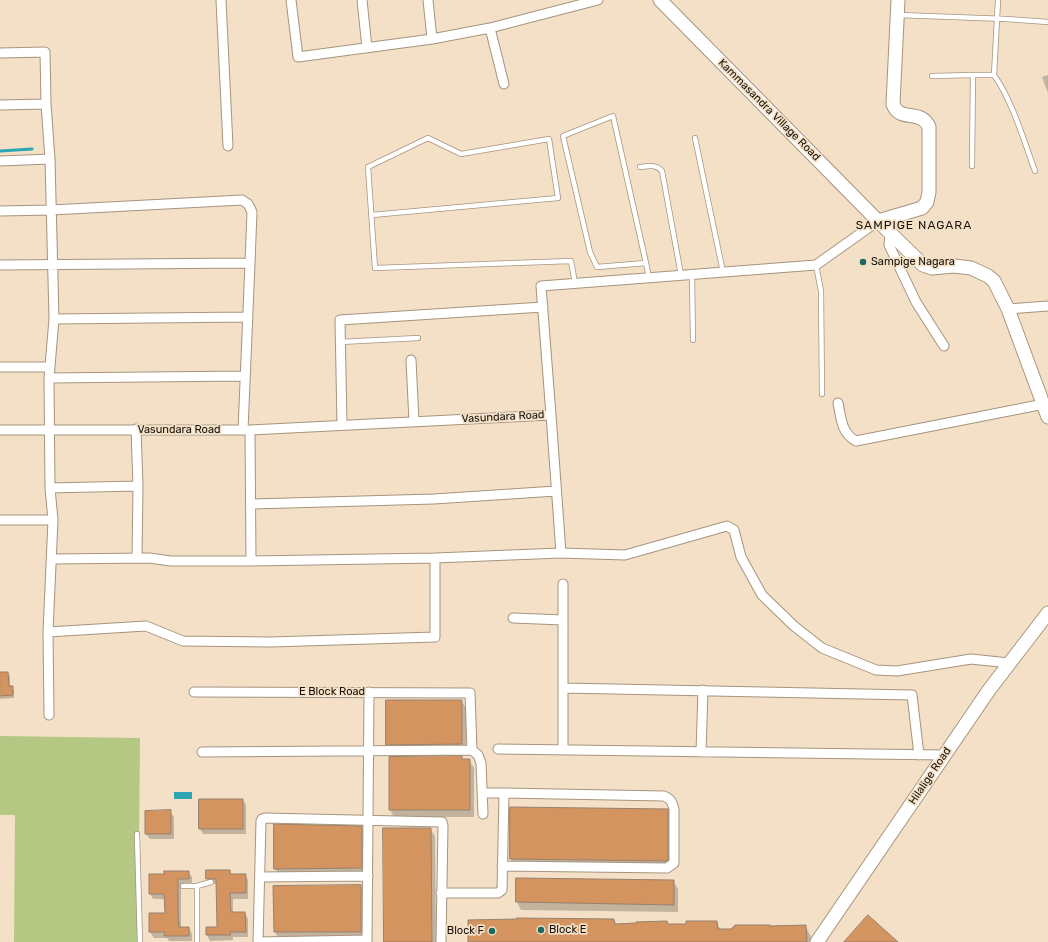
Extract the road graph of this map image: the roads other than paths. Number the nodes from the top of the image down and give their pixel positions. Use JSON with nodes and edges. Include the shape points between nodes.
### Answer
{"nodes":[{"id":1,"x":221,"y":0,"type":"edge"},
{"id":2,"x":291,"y":0,"type":"edge"},
{"id":3,"x":362,"y":0,"type":"edge"},
{"id":4,"x":428,"y":0,"type":"edge"},
{"id":5,"x":598,"y":0,"type":"edge"},
{"id":6,"x":660,"y":0,"type":"edge"},
{"id":7,"x":898,"y":0,"type":"edge"},
{"id":8,"x":998,"y":0,"type":"edge"},
{"id":9,"x":898,"y":15,"type":"junction"},
{"id":10,"x":997,"y":19,"type":"junction"},
{"id":11,"x":1048,"y":22,"type":"edge"},
{"id":12,"x":490,"y":28,"type":"junction"},
{"id":13,"x":432,"y":39,"type":"junction"},
{"id":14,"x":367,"y":48,"type":"junction"},
{"id":15,"x":0,"y":53,"type":"edge"},
{"id":16,"x":973,"y":75,"type":"junction"},
{"id":17,"x":994,"y":75,"type":"junction"},
{"id":18,"x":932,"y":76,"type":"dead end"},
{"id":19,"x":504,"y":84,"type":"dead end"},
{"id":20,"x":46,"y":104,"type":"junction"},
{"id":21,"x":0,"y":105,"type":"edge"},
{"id":22,"x":695,"y":138,"type":"dead end"},
{"id":23,"x":228,"y":146,"type":"dead end"},
{"id":24,"x":50,"y":160,"type":"junction"},
{"id":25,"x":0,"y":161,"type":"edge"},
{"id":26,"x":972,"y":166,"type":"dead end"},
{"id":27,"x":640,"y":167,"type":"dead end"},
{"id":28,"x":1035,"y":171,"type":"dead end"},
{"id":29,"x":52,"y":210,"type":"junction"},
{"id":30,"x":0,"y":211,"type":"edge"},
{"id":31,"x":372,"y":215,"type":"junction"},
{"id":32,"x":878,"y":221,"type":"junction"},
{"id":33,"x":890,"y":234,"type":"junction"},
{"id":34,"x":250,"y":263,"type":"junction"},
{"id":35,"x":646,"y":263,"type":"junction"},
{"id":36,"x":0,"y":265,"type":"edge"},
{"id":37,"x":53,"y":265,"type":"junction"},
{"id":38,"x":816,"y":265,"type":"junction"},
{"id":39,"x":723,"y":272,"type":"junction"},
{"id":40,"x":681,"y":275,"type":"junction"},
{"id":41,"x":692,"y":275,"type":"junction"},
{"id":42,"x":649,"y":278,"type":"junction"},
{"id":43,"x":575,"y":283,"type":"junction"},
{"id":44,"x":1048,"y":306,"type":"edge"},
{"id":45,"x":543,"y":307,"type":"junction"},
{"id":46,"x":1008,"y":309,"type":"junction"},
{"id":47,"x":248,"y":317,"type":"junction"},
{"id":48,"x":54,"y":319,"type":"junction"},
{"id":49,"x":418,"y":338,"type":"dead end"},
{"id":50,"x":693,"y":340,"type":"dead end"},
{"id":51,"x":340,"y":342,"type":"junction"},
{"id":52,"x":944,"y":346,"type":"dead end"},
{"id":53,"x":412,"y":360,"type":"dead end"},
{"id":54,"x":0,"y":367,"type":"edge"},
{"id":55,"x":49,"y":367,"type":"junction"},
{"id":56,"x":245,"y":376,"type":"junction"},
{"id":57,"x":49,"y":378,"type":"junction"},
{"id":58,"x":822,"y":394,"type":"dead end"},
{"id":59,"x":838,"y":403,"type":"dead end"},
{"id":60,"x":1044,"y":404,"type":"junction"},
{"id":61,"x":551,"y":415,"type":"junction"},
{"id":62,"x":1048,"y":417,"type":"edge"},
{"id":63,"x":414,"y":422,"type":"junction"},
{"id":64,"x":342,"y":425,"type":"junction"},
{"id":65,"x":136,"y":429,"type":"junction"},
{"id":66,"x":0,"y":430,"type":"edge"},
{"id":67,"x":50,"y":430,"type":"junction"},
{"id":68,"x":246,"y":430,"type":"junction"},
{"id":69,"x":138,"y":486,"type":"junction"},
{"id":70,"x":50,"y":488,"type":"junction"},
{"id":71,"x":556,"y":491,"type":"junction"},
{"id":72,"x":252,"y":504,"type":"junction"},
{"id":73,"x":0,"y":520,"type":"edge"},
{"id":74,"x":53,"y":520,"type":"junction"},
{"id":75,"x":560,"y":553,"type":"junction"},
{"id":76,"x":137,"y":558,"type":"junction"},
{"id":77,"x":435,"y":558,"type":"junction"},
{"id":78,"x":52,"y":559,"type":"junction"},
{"id":79,"x":252,"y":561,"type":"junction"},
{"id":80,"x":563,"y":584,"type":"dead end"},
{"id":81,"x":1048,"y":613,"type":"edge"},
{"id":82,"x":513,"y":618,"type":"dead end"},
{"id":83,"x":563,"y":620,"type":"junction"},
{"id":84,"x":48,"y":632,"type":"junction"},
{"id":85,"x":1009,"y":663,"type":"junction"},
{"id":86,"x":563,"y":688,"type":"junction"},
{"id":87,"x":703,"y":690,"type":"junction"},
{"id":88,"x":194,"y":692,"type":"dead end"},
{"id":89,"x":369,"y":692,"type":"junction"},
{"id":90,"x":49,"y":715,"type":"dead end"},
{"id":91,"x":472,"y":750,"type":"junction"},
{"id":92,"x":498,"y":750,"type":"dead end"},
{"id":93,"x":563,"y":750,"type":"junction"},
{"id":94,"x":370,"y":751,"type":"junction"},
{"id":95,"x":202,"y":752,"type":"dead end"},
{"id":96,"x":701,"y":752,"type":"junction"},
{"id":97,"x":919,"y":754,"type":"junction"},
{"id":98,"x":944,"y":755,"type":"junction"},
{"id":99,"x":483,"y":793,"type":"junction"},
{"id":100,"x":504,"y":793,"type":"junction"},
{"id":101,"x":483,"y":814,"type":"dead end"},
{"id":102,"x":369,"y":820,"type":"junction"},
{"id":103,"x":137,"y":834,"type":"dead end"},
{"id":104,"x":502,"y":866,"type":"junction"},
{"id":105,"x":368,"y":876,"type":"junction"},
{"id":106,"x":260,"y":877,"type":"junction"},
{"id":107,"x":210,"y":882,"type":"dead end"},
{"id":108,"x":183,"y":886,"type":"dead end"},
{"id":109,"x":197,"y":886,"type":"junction"},
{"id":110,"x":442,"y":893,"type":"junction"},
{"id":111,"x":367,"y":941,"type":"edge"},
{"id":112,"x":140,"y":942,"type":"edge"},
{"id":113,"x":197,"y":942,"type":"edge"},
{"id":114,"x":258,"y":942,"type":"edge"},
{"id":115,"x":441,"y":942,"type":"edge"},
{"id":116,"x":817,"y":942,"type":"edge"}],
"edges":[{"from":1,"to":23,"type":"street"},
{"from":2,"to":14,"type":"street","via":[[298,57]]},
{"from":3,"to":14,"type":"street"},
{"from":4,"to":13,"type":"street"},
{"from":5,"to":12,"type":"street"},
{"from":6,"to":32,"type":"street","name":"Kammasandra Village Road"},
{"from":7,"to":9,"type":"street"},
{"from":8,"to":10,"type":"lane"},
{"from":9,"to":10,"type":"lane"},
{"from":9,"to":32,"type":"street","via":[[893,104],[894,109],[902,115],[920,117],[928,123],[929,192],[927,202],[922,208]]},
{"from":10,"to":11,"type":"lane"},
{"from":10,"to":17,"type":"lane"},
{"from":12,"to":13,"type":"street"},
{"from":12,"to":19,"type":"street"},
{"from":13,"to":14,"type":"street"},
{"from":15,"to":20,"type":"street","via":[[45,52]]},
{"from":16,"to":17,"type":"lane"},
{"from":16,"to":18,"type":"lane"},
{"from":16,"to":26,"type":"lane"},
{"from":17,"to":28,"type":"lane","via":[[1007,98]]},
{"from":20,"to":21,"type":"street"},
{"from":20,"to":24,"type":"street"},
{"from":22,"to":39,"type":"lane"},
{"from":24,"to":25,"type":"street"},
{"from":24,"to":29,"type":"street"},
{"from":27,"to":40,"type":"lane","via":[[659,167],[662,171]]},
{"from":29,"to":30,"type":"street"},
{"from":29,"to":34,"type":"street","via":[[242,200],[248,204],[252,212]]},
{"from":29,"to":37,"type":"street"},
{"from":31,"to":31,"type":"lane","via":[[368,167],[428,138],[461,154],[549,139],[558,198]]},
{"from":31,"to":43,"type":"lane","via":[[375,268],[571,261]]},
{"from":32,"to":33,"type":"street","name":"Kammasandra Village Road"},
{"from":32,"to":38,"type":"street"},
{"from":33,"to":46,"type":"street","name":"Kammasandra Village Road","via":[[927,267],[963,266],[988,276],[994,281]]},
{"from":33,"to":52,"type":"street","via":[[890,245],[916,302]]},
{"from":34,"to":37,"type":"street"},
{"from":34,"to":47,"type":"street"},
{"from":35,"to":35,"type":"lane","via":[[613,116],[563,136],[590,252],[597,267]]},
{"from":35,"to":42,"type":"lane"},
{"from":36,"to":37,"type":"street"},
{"from":37,"to":48,"type":"street"},
{"from":38,"to":39,"type":"street","name":"Vasundara Road"},
{"from":38,"to":58,"type":"lane","via":[[821,291]]},
{"from":39,"to":41,"type":"street","name":"Vasundara Road"},
{"from":40,"to":41,"type":"street","name":"Vasundara Road"},
{"from":40,"to":42,"type":"street","name":"Vasundara Road"},
{"from":41,"to":50,"type":"lane"},
{"from":42,"to":43,"type":"street","name":"Vasundara Road"},
{"from":43,"to":45,"type":"street","name":"Vasundara Road","via":[[541,286]]},
{"from":44,"to":46,"type":"street"},
{"from":45,"to":51,"type":"street","via":[[340,320]]},
{"from":45,"to":61,"type":"street","name":"Vasundara Road"},
{"from":46,"to":60,"type":"street","name":"Kammasandra Village Road"},
{"from":47,"to":48,"type":"street"},
{"from":47,"to":56,"type":"street"},
{"from":48,"to":55,"type":"street"},
{"from":49,"to":51,"type":"lane"},
{"from":51,"to":64,"type":"street"},
{"from":53,"to":63,"type":"street"},
{"from":54,"to":55,"type":"street"},
{"from":55,"to":57,"type":"street"},
{"from":56,"to":57,"type":"street"},
{"from":56,"to":68,"type":"street"},
{"from":57,"to":67,"type":"street"},
{"from":59,"to":60,"type":"street","via":[[843,428],[846,434],[856,441]]},
{"from":60,"to":62,"type":"street","name":"Kammasandra Village Road"},
{"from":61,"to":63,"type":"street","name":"Vasundara Road"},
{"from":61,"to":71,"type":"street"},
{"from":63,"to":64,"type":"street","name":"Vasundara Road"},
{"from":64,"to":68,"type":"street","name":"Vasundara Road"},
{"from":65,"to":67,"type":"street","name":"Vasundara Road"},
{"from":65,"to":68,"type":"street","name":"Vasundara Road"},
{"from":65,"to":69,"type":"street"},
{"from":66,"to":67,"type":"street","name":"Vasundara Road"},
{"from":67,"to":70,"type":"street"},
{"from":68,"to":72,"type":"street"},
{"from":69,"to":70,"type":"street"},
{"from":69,"to":76,"type":"street"},
{"from":70,"to":74,"type":"street"},
{"from":71,"to":72,"type":"street","via":[[434,499]]},
{"from":71,"to":75,"type":"street"},
{"from":72,"to":79,"type":"street"},
{"from":73,"to":74,"type":"street"},
{"from":74,"to":78,"type":"street"},
{"from":75,"to":77,"type":"street"},
{"from":75,"to":85,"type":"street","via":[[625,555],[727,526],[734,530],[741,557],[762,595],[794,626],[822,648],[876,670],[897,671],[971,659]]},
{"from":76,"to":78,"type":"street"},
{"from":76,"to":79,"type":"street","via":[[171,561]]},
{"from":77,"to":79,"type":"street"},
{"from":77,"to":84,"type":"street","via":[[434,637],[271,642],[183,640],[146,626]]},
{"from":78,"to":84,"type":"street"},
{"from":80,"to":83,"type":"street"},
{"from":81,"to":85,"type":"street","name":"Hilalige Road"},
{"from":82,"to":83,"type":"street"},
{"from":83,"to":86,"type":"street"},
{"from":84,"to":90,"type":"street"},
{"from":85,"to":98,"type":"street","name":"Hilalige Road"},
{"from":86,"to":87,"type":"street"},
{"from":86,"to":93,"type":"street"},
{"from":87,"to":96,"type":"street"},
{"from":87,"to":97,"type":"street","via":[[912,695]]},
{"from":88,"to":89,"type":"street","name":"E Block Road"},
{"from":89,"to":91,"type":"street","name":"E Block Road","via":[[470,693]]},
{"from":89,"to":94,"type":"street"},
{"from":91,"to":94,"type":"street"},
{"from":91,"to":99,"type":"street","via":[[478,755],[481,763]]},
{"from":92,"to":93,"type":"street"},
{"from":93,"to":96,"type":"street"},
{"from":94,"to":95,"type":"street"},
{"from":94,"to":102,"type":"street"},
{"from":96,"to":97,"type":"street"},
{"from":97,"to":98,"type":"street"},
{"from":98,"to":116,"type":"street","name":"Hilalige Road"},
{"from":99,"to":100,"type":"street"},
{"from":99,"to":101,"type":"street"},
{"from":100,"to":104,"type":"street"},
{"from":100,"to":104,"type":"street","via":[[664,796],[672,803],[674,809],[674,863],[663,869]]},
{"from":102,"to":105,"type":"street"},
{"from":102,"to":106,"type":"street","via":[[264,818],[261,821]]},
{"from":102,"to":110,"type":"street","via":[[443,823]]},
{"from":103,"to":112,"type":"lane"},
{"from":104,"to":110,"type":"street","via":[[500,892]]},
{"from":105,"to":106,"type":"street"},
{"from":105,"to":111,"type":"street"},
{"from":106,"to":114,"type":"street"},
{"from":107,"to":109,"type":"lane"},
{"from":108,"to":109,"type":"lane"},
{"from":109,"to":113,"type":"lane"},
{"from":110,"to":115,"type":"street"},
{"from":111,"to":114,"type":"street"}]}
